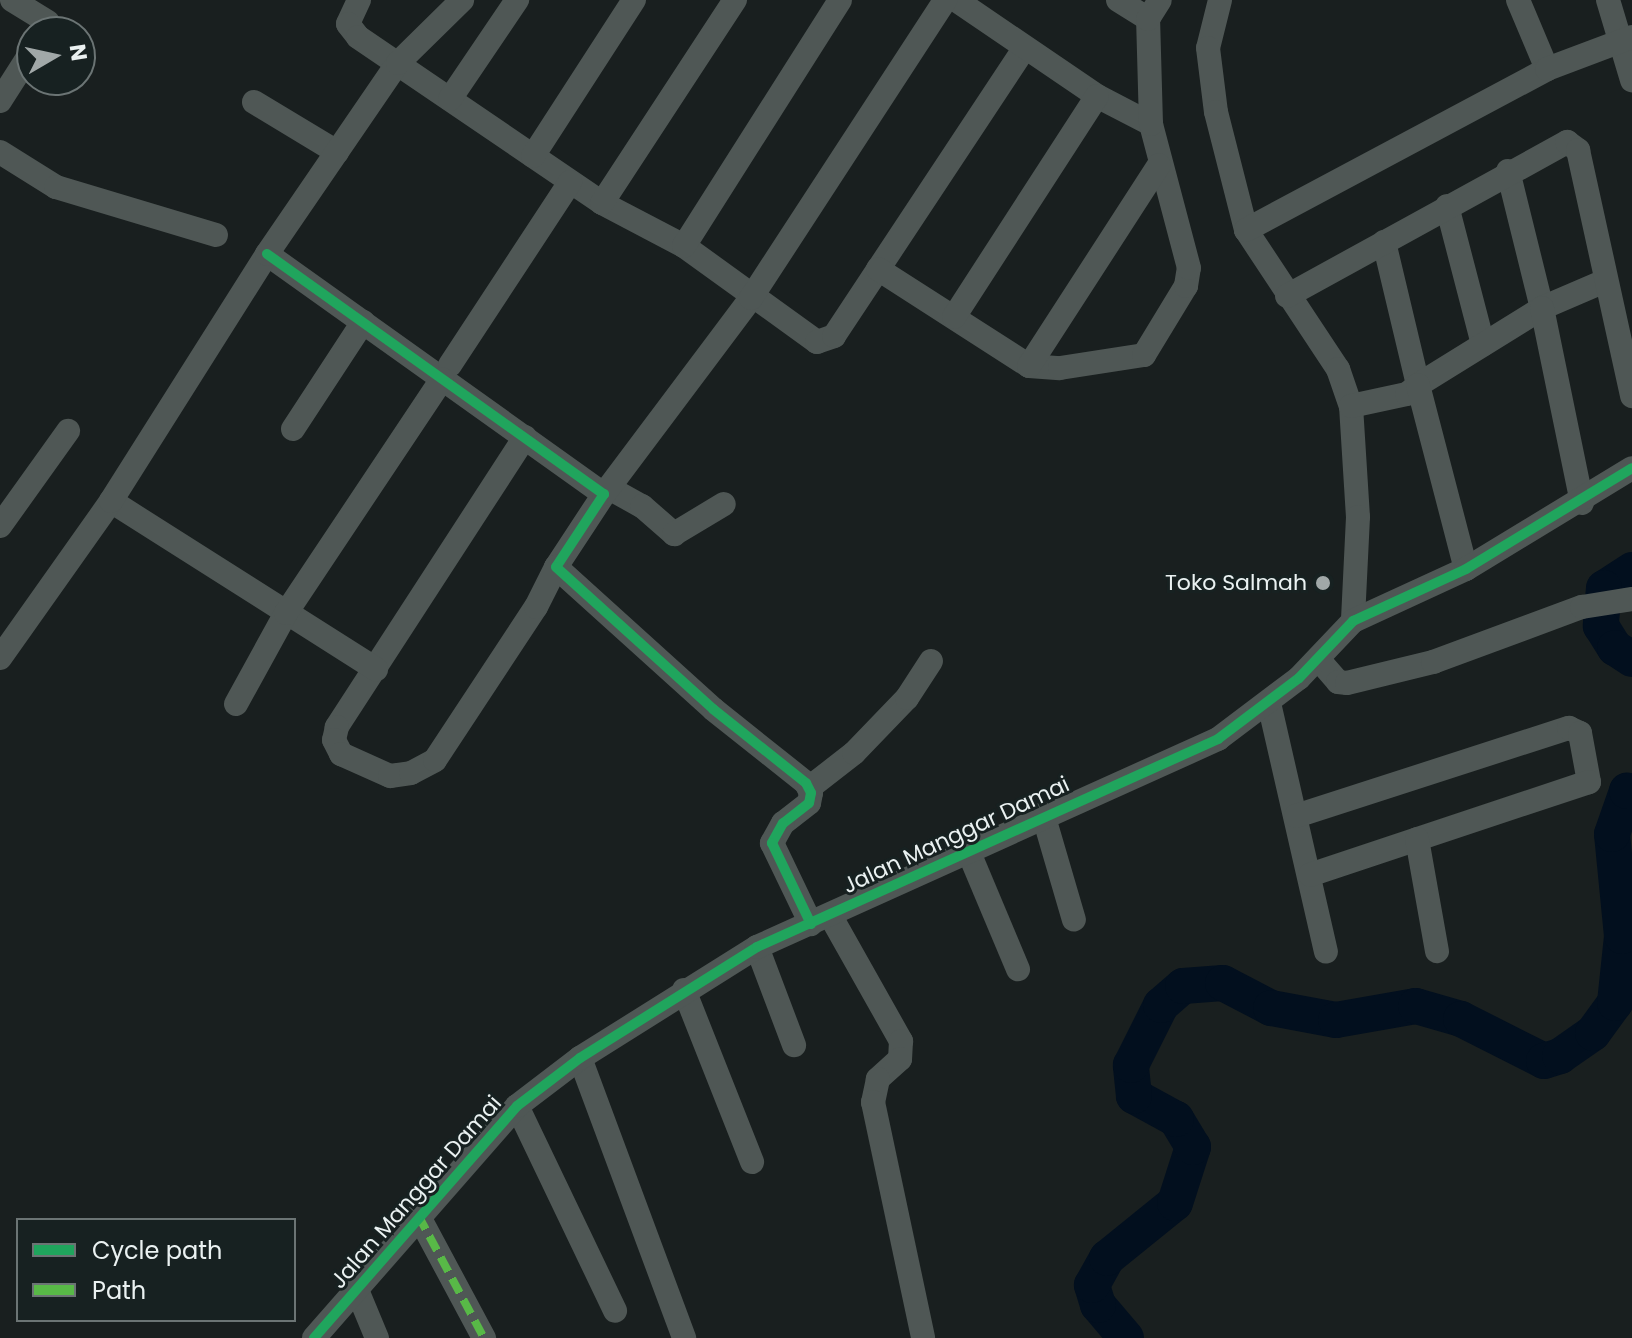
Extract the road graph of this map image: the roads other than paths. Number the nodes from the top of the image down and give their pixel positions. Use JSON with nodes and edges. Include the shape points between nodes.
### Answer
{"nodes":[{"id":1,"x":12,"y":0,"type":"edge"},
{"id":2,"x":359,"y":0,"type":"edge"},
{"id":3,"x":462,"y":0,"type":"edge"},
{"id":4,"x":517,"y":0,"type":"edge"},
{"id":5,"x":634,"y":0,"type":"edge"},
{"id":6,"x":735,"y":0,"type":"edge"},
{"id":7,"x":840,"y":0,"type":"edge"},
{"id":8,"x":945,"y":0,"type":"edge"},
{"id":9,"x":956,"y":0,"type":"edge"},
{"id":10,"x":1118,"y":0,"type":"edge"},
{"id":11,"x":1220,"y":0,"type":"edge"},
{"id":12,"x":1518,"y":0,"type":"edge"},
{"id":13,"x":1608,"y":0,"type":"edge"},
{"id":14,"x":1154,"y":10,"type":"edge"},
{"id":15,"x":32,"y":16,"type":"edge"},
{"id":16,"x":1626,"y":40,"type":"edge"},
{"id":17,"x":1025,"y":47,"type":"junction"},
{"id":18,"x":398,"y":63,"type":"junction"},
{"id":19,"x":1547,"y":69,"type":"junction"},
{"id":20,"x":16,"y":76,"type":"edge"},
{"id":21,"x":1632,"y":80,"type":"edge"},
{"id":22,"x":1097,"y":96,"type":"junction"},
{"id":23,"x":450,"y":99,"type":"junction"},
{"id":24,"x":0,"y":101,"type":"edge"},
{"id":25,"x":254,"y":102,"type":"dead end"},
{"id":26,"x":1151,"y":124,"type":"junction"},
{"id":27,"x":0,"y":152,"type":"edge"},
{"id":28,"x":337,"y":152,"type":"junction"},
{"id":29,"x":533,"y":156,"type":"junction"},
{"id":30,"x":1159,"y":165,"type":"junction"},
{"id":31,"x":1508,"y":171,"type":"junction"},
{"id":32,"x":570,"y":182,"type":"junction"},
{"id":33,"x":602,"y":203,"type":"junction"},
{"id":34,"x":1447,"y":206,"type":"junction"},
{"id":35,"x":1246,"y":230,"type":"junction"},
{"id":36,"x":216,"y":235,"type":"dead end"},
{"id":37,"x":1384,"y":242,"type":"junction"},
{"id":38,"x":684,"y":246,"type":"junction"},
{"id":39,"x":267,"y":254,"type":"junction"},
{"id":40,"x":878,"y":269,"type":"junction"},
{"id":41,"x":1605,"y":281,"type":"junction"},
{"id":42,"x":1287,"y":296,"type":"junction"},
{"id":43,"x":751,"y":298,"type":"junction"},
{"id":44,"x":1542,"y":308,"type":"junction"},
{"id":45,"x":954,"y":317,"type":"junction"},
{"id":46,"x":363,"y":322,"type":"junction"},
{"id":47,"x":1483,"y":344,"type":"junction"},
{"id":48,"x":1029,"y":366,"type":"junction"},
{"id":49,"x":446,"y":372,"type":"junction"},
{"id":50,"x":1418,"y":385,"type":"junction"},
{"id":51,"x":1632,"y":396,"type":"edge"},
{"id":52,"x":1351,"y":406,"type":"junction"},
{"id":53,"x":293,"y":429,"type":"dead end"},
{"id":54,"x":68,"y":431,"type":"dead end"},
{"id":55,"x":525,"y":437,"type":"junction"},
{"id":56,"x":1632,"y":468,"type":"edge"},
{"id":57,"x":612,"y":485,"type":"junction"},
{"id":58,"x":111,"y":501,"type":"junction"},
{"id":59,"x":1582,"y":503,"type":"junction"},
{"id":60,"x":724,"y":504,"type":"dead end"},
{"id":61,"x":0,"y":526,"type":"edge"},
{"id":62,"x":556,"y":567,"type":"junction"},
{"id":63,"x":1466,"y":569,"type":"junction"},
{"id":64,"x":1620,"y":601,"type":"edge"},
{"id":65,"x":286,"y":613,"type":"junction"},
{"id":66,"x":1353,"y":621,"type":"junction"},
{"id":67,"x":0,"y":658,"type":"edge"},
{"id":68,"x":1319,"y":660,"type":"junction"},
{"id":69,"x":931,"y":661,"type":"dead end"},
{"id":70,"x":376,"y":669,"type":"junction"},
{"id":71,"x":1269,"y":703,"type":"junction"},
{"id":72,"x":236,"y":704,"type":"dead end"},
{"id":73,"x":809,"y":788,"type":"junction"},
{"id":74,"x":1043,"y":814,"type":"junction"},
{"id":75,"x":1296,"y":816,"type":"junction"},
{"id":76,"x":1417,"y":839,"type":"junction"},
{"id":77,"x":970,"y":855,"type":"junction"},
{"id":78,"x":1310,"y":875,"type":"junction"},
{"id":79,"x":820,"y":920,"type":"junction"},
{"id":80,"x":1074,"y":920,"type":"dead end"},
{"id":81,"x":757,"y":947,"type":"junction"},
{"id":82,"x":1437,"y":951,"type":"dead end"},
{"id":83,"x":1326,"y":952,"type":"dead end"},
{"id":84,"x":1018,"y":969,"type":"dead end"},
{"id":85,"x":684,"y":990,"type":"junction"},
{"id":86,"x":794,"y":1045,"type":"dead end"},
{"id":87,"x":580,"y":1058,"type":"junction"},
{"id":88,"x":517,"y":1106,"type":"junction"},
{"id":89,"x":752,"y":1162,"type":"dead end"},
{"id":90,"x":418,"y":1215,"type":"junction"},
{"id":91,"x":357,"y":1290,"type":"junction"},
{"id":92,"x":615,"y":1311,"type":"dead end"},
{"id":93,"x":314,"y":1338,"type":"edge"},
{"id":94,"x":377,"y":1338,"type":"edge"},
{"id":95,"x":484,"y":1338,"type":"edge"},
{"id":96,"x":684,"y":1338,"type":"edge"},
{"id":97,"x":923,"y":1338,"type":"edge"}],
"edges":[{"from":1,"to":15,"type":"street"},
{"from":2,"to":18,"type":"street","via":[[350,28]]},
{"from":3,"to":18,"type":"street"},
{"from":4,"to":23,"type":"street"},
{"from":5,"to":29,"type":"street"},
{"from":6,"to":33,"type":"street"},
{"from":7,"to":38,"type":"street"},
{"from":8,"to":43,"type":"street"},
{"from":9,"to":17,"type":"street"},
{"from":10,"to":14,"type":"street"},
{"from":11,"to":35,"type":"street","via":[[1210,61],[1216,112]]},
{"from":12,"to":19,"type":"street"},
{"from":13,"to":16,"type":"street"},
{"from":14,"to":26,"type":"street"},
{"from":16,"to":19,"type":"street"},
{"from":16,"to":21,"type":"street"},
{"from":17,"to":22,"type":"street"},
{"from":17,"to":40,"type":"street"},
{"from":18,"to":23,"type":"street"},
{"from":18,"to":28,"type":"street"},
{"from":19,"to":35,"type":"street"},
{"from":20,"to":24,"type":"street"},
{"from":22,"to":26,"type":"street"},
{"from":22,"to":45,"type":"street"},
{"from":23,"to":29,"type":"street"},
{"from":25,"to":28,"type":"street"},
{"from":26,"to":30,"type":"street"},
{"from":27,"to":36,"type":"street","via":[[56,187]]},
{"from":28,"to":39,"type":"street"},
{"from":29,"to":32,"type":"street"},
{"from":30,"to":48,"type":"street"},
{"from":30,"to":48,"type":"street","via":[[1189,275],[1144,355],[1060,368]]},
{"from":31,"to":34,"type":"street"},
{"from":31,"to":41,"type":"street","via":[[1573,144]]},
{"from":31,"to":44,"type":"street"},
{"from":32,"to":33,"type":"street"},
{"from":32,"to":49,"type":"street"},
{"from":33,"to":38,"type":"street"},
{"from":34,"to":37,"type":"street"},
{"from":34,"to":47,"type":"street"},
{"from":35,"to":42,"type":"street"},
{"from":37,"to":42,"type":"street"},
{"from":37,"to":50,"type":"street"},
{"from":38,"to":43,"type":"street"},
{"from":39,"to":46,"type":"street"},
{"from":39,"to":58,"type":"street"},
{"from":40,"to":43,"type":"street","via":[[828,341],[817,342]]},
{"from":40,"to":45,"type":"street"},
{"from":41,"to":44,"type":"street"},
{"from":41,"to":51,"type":"street"},
{"from":42,"to":52,"type":"street","via":[[1338,369]]},
{"from":43,"to":57,"type":"street"},
{"from":44,"to":47,"type":"street"},
{"from":44,"to":59,"type":"street"},
{"from":45,"to":48,"type":"street"},
{"from":46,"to":49,"type":"street"},
{"from":46,"to":53,"type":"street"},
{"from":47,"to":50,"type":"street"},
{"from":49,"to":55,"type":"street"},
{"from":49,"to":65,"type":"street"},
{"from":50,"to":52,"type":"street","via":[[1407,394]]},
{"from":50,"to":63,"type":"street"},
{"from":52,"to":66,"type":"street","via":[[1358,517]]},
{"from":54,"to":61,"type":"street"},
{"from":55,"to":57,"type":"street"},
{"from":55,"to":70,"type":"street"},
{"from":56,"to":59,"type":"street","name":"Jalan Manggar Damai"},
{"from":57,"to":60,"type":"street","via":[[674,534]]},
{"from":57,"to":62,"type":"street"},
{"from":58,"to":65,"type":"street"},
{"from":58,"to":67,"type":"street"},
{"from":59,"to":63,"type":"street","name":"Jalan Manggar Damai"},
{"from":62,"to":70,"type":"street","via":[[459,727],[435,760],[411,773],[390,776],[341,754],[334,740],[337,727]]},
{"from":62,"to":73,"type":"street"},
{"from":63,"to":66,"type":"street","name":"Jalan Manggar Damai"},
{"from":64,"to":68,"type":"street","via":[[1582,607],[1433,662],[1347,683],[1338,682]]},
{"from":65,"to":70,"type":"street"},
{"from":65,"to":72,"type":"street"},
{"from":66,"to":68,"type":"street","name":"Jalan Manggar Damai"},
{"from":68,"to":71,"type":"street","name":"Jalan Manggar Damai"},
{"from":69,"to":73,"type":"street","via":[[907,698]]},
{"from":71,"to":74,"type":"street","name":"Jalan Manggar Damai","via":[[1218,739]]},
{"from":71,"to":75,"type":"street"},
{"from":73,"to":79,"type":"street","via":[[809,803],[783,823],[772,843]]},
{"from":74,"to":77,"type":"street","name":"Jalan Manggar Damai"},
{"from":74,"to":80,"type":"street"},
{"from":75,"to":76,"type":"street","via":[[1569,728],[1580,733],[1589,782]]},
{"from":75,"to":78,"type":"street"},
{"from":76,"to":78,"type":"street"},
{"from":76,"to":82,"type":"street"},
{"from":77,"to":79,"type":"street","name":"Jalan Manggar Damai"},
{"from":77,"to":84,"type":"street"},
{"from":78,"to":83,"type":"street"},
{"from":79,"to":81,"type":"street","name":"Jalan Manggar Damai"},
{"from":79,"to":97,"type":"street","via":[[901,1041],[900,1059],[878,1079],[873,1102]]},
{"from":81,"to":85,"type":"street","name":"Jalan Manggar Damai"},
{"from":81,"to":86,"type":"street"},
{"from":85,"to":87,"type":"street","name":"Jalan Manggar Damai"},
{"from":85,"to":89,"type":"street","via":[[715,1057]]},
{"from":87,"to":88,"type":"street","name":"Jalan Manggar Damai"},
{"from":87,"to":96,"type":"street"},
{"from":88,"to":90,"type":"street","name":"Jalan Manggar Damai"},
{"from":88,"to":92,"type":"street"},
{"from":90,"to":91,"type":"street","name":"Jalan Manggar Damai"},
{"from":90,"to":95,"type":"street"},
{"from":91,"to":93,"type":"street","name":"Jalan Manggar Damai"},
{"from":91,"to":94,"type":"street"}]}
